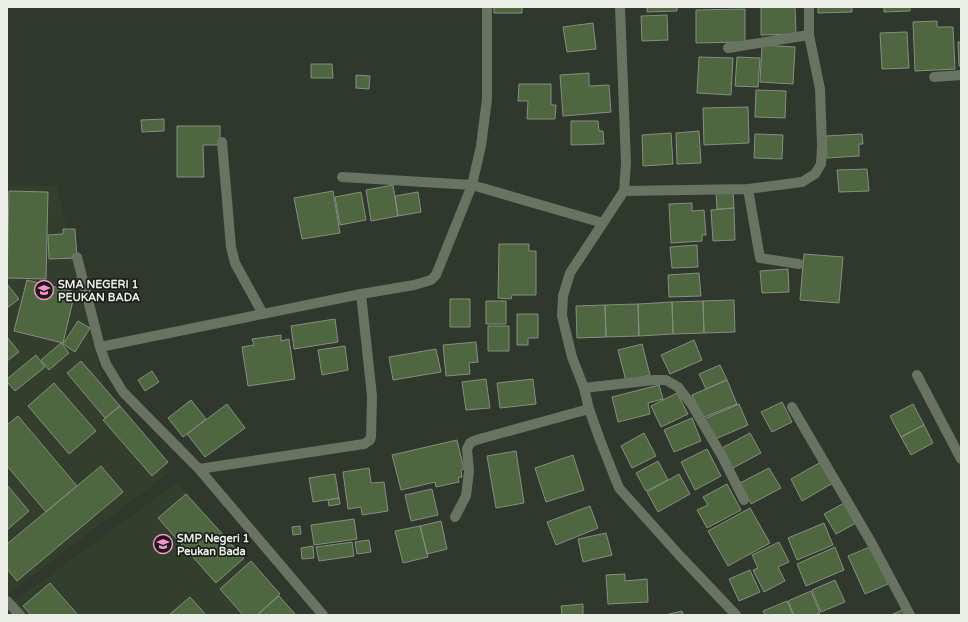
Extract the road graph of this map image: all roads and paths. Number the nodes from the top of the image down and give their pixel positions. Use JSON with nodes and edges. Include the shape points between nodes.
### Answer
{"nodes":[{"id":1,"x":488,"y":7,"type":"edge"},
{"id":2,"x":620,"y":7,"type":"edge"},
{"id":3,"x":809,"y":7,"type":"edge"},
{"id":4,"x":809,"y":35,"type":"junction"},
{"id":5,"x":728,"y":48,"type":"dead end"},
{"id":6,"x":961,"y":75,"type":"edge"},
{"id":7,"x":934,"y":77,"type":"dead end"},
{"id":8,"x":222,"y":142,"type":"dead end"},
{"id":9,"x":342,"y":177,"type":"dead end"},
{"id":10,"x":472,"y":185,"type":"junction"},
{"id":11,"x":748,"y":189,"type":"junction"},
{"id":12,"x":624,"y":190,"type":"junction"},
{"id":13,"x":603,"y":223,"type":"junction"},
{"id":14,"x":77,"y":257,"type":"dead end"},
{"id":15,"x":799,"y":264,"type":"dead end"},
{"id":16,"x":361,"y":294,"type":"junction"},
{"id":17,"x":263,"y":314,"type":"junction"},
{"id":18,"x":100,"y":347,"type":"junction"},
{"id":19,"x":917,"y":375,"type":"dead end"},
{"id":20,"x":584,"y":388,"type":"junction"},
{"id":21,"x":792,"y":407,"type":"dead end"},
{"id":22,"x":589,"y":409,"type":"junction"},
{"id":23,"x":961,"y":459,"type":"edge"},
{"id":24,"x":199,"y":469,"type":"junction"},
{"id":25,"x":744,"y":500,"type":"dead end"},
{"id":26,"x":455,"y":517,"type":"dead end"},
{"id":27,"x":7,"y":601,"type":"edge"},
{"id":28,"x":20,"y":615,"type":"edge"},
{"id":29,"x":323,"y":615,"type":"edge"},
{"id":30,"x":736,"y":615,"type":"edge"},
{"id":31,"x":910,"y":615,"type":"edge"}],
"edges":[{"from":1,"to":10,"type":"street","via":[[487,99],[482,146]]},
{"from":2,"to":12,"type":"street","via":[[626,163]]},
{"from":3,"to":4,"type":"street"},
{"from":4,"to":5,"type":"street"},
{"from":4,"to":11,"type":"street","via":[[820,90],[821,164],[815,174],[802,182]]},
{"from":6,"to":7,"type":"street"},
{"from":8,"to":17,"type":"street","via":[[231,247],[235,263]]},
{"from":9,"to":10,"type":"street"},
{"from":10,"to":13,"type":"street"},
{"from":10,"to":16,"type":"street","via":[[436,275],[430,280],[414,285]]},
{"from":11,"to":12,"type":"street"},
{"from":11,"to":15,"type":"street","via":[[760,258]]},
{"from":12,"to":13,"type":"street"},
{"from":13,"to":20,"type":"street","via":[[570,273],[563,296],[562,316],[572,357]]},
{"from":14,"to":18,"type":"street"},
{"from":16,"to":17,"type":"street"},
{"from":16,"to":24,"type":"street","via":[[372,396],[370,440],[364,444]]},
{"from":17,"to":18,"type":"street"},
{"from":18,"to":24,"type":"street","via":[[106,364],[123,392]]},
{"from":19,"to":23,"type":"street"},
{"from":20,"to":22,"type":"street"},
{"from":20,"to":25,"type":"street","via":[[654,380],[666,380],[678,386],[722,456]]},
{"from":21,"to":31,"type":"street","via":[[871,542]]},
{"from":22,"to":26,"type":"street","via":[[470,443],[467,449],[469,471],[466,496]]},
{"from":22,"to":30,"type":"street","via":[[619,488]]},
{"from":24,"to":29,"type":"street"},
{"from":27,"to":28,"type":"street"}]}
